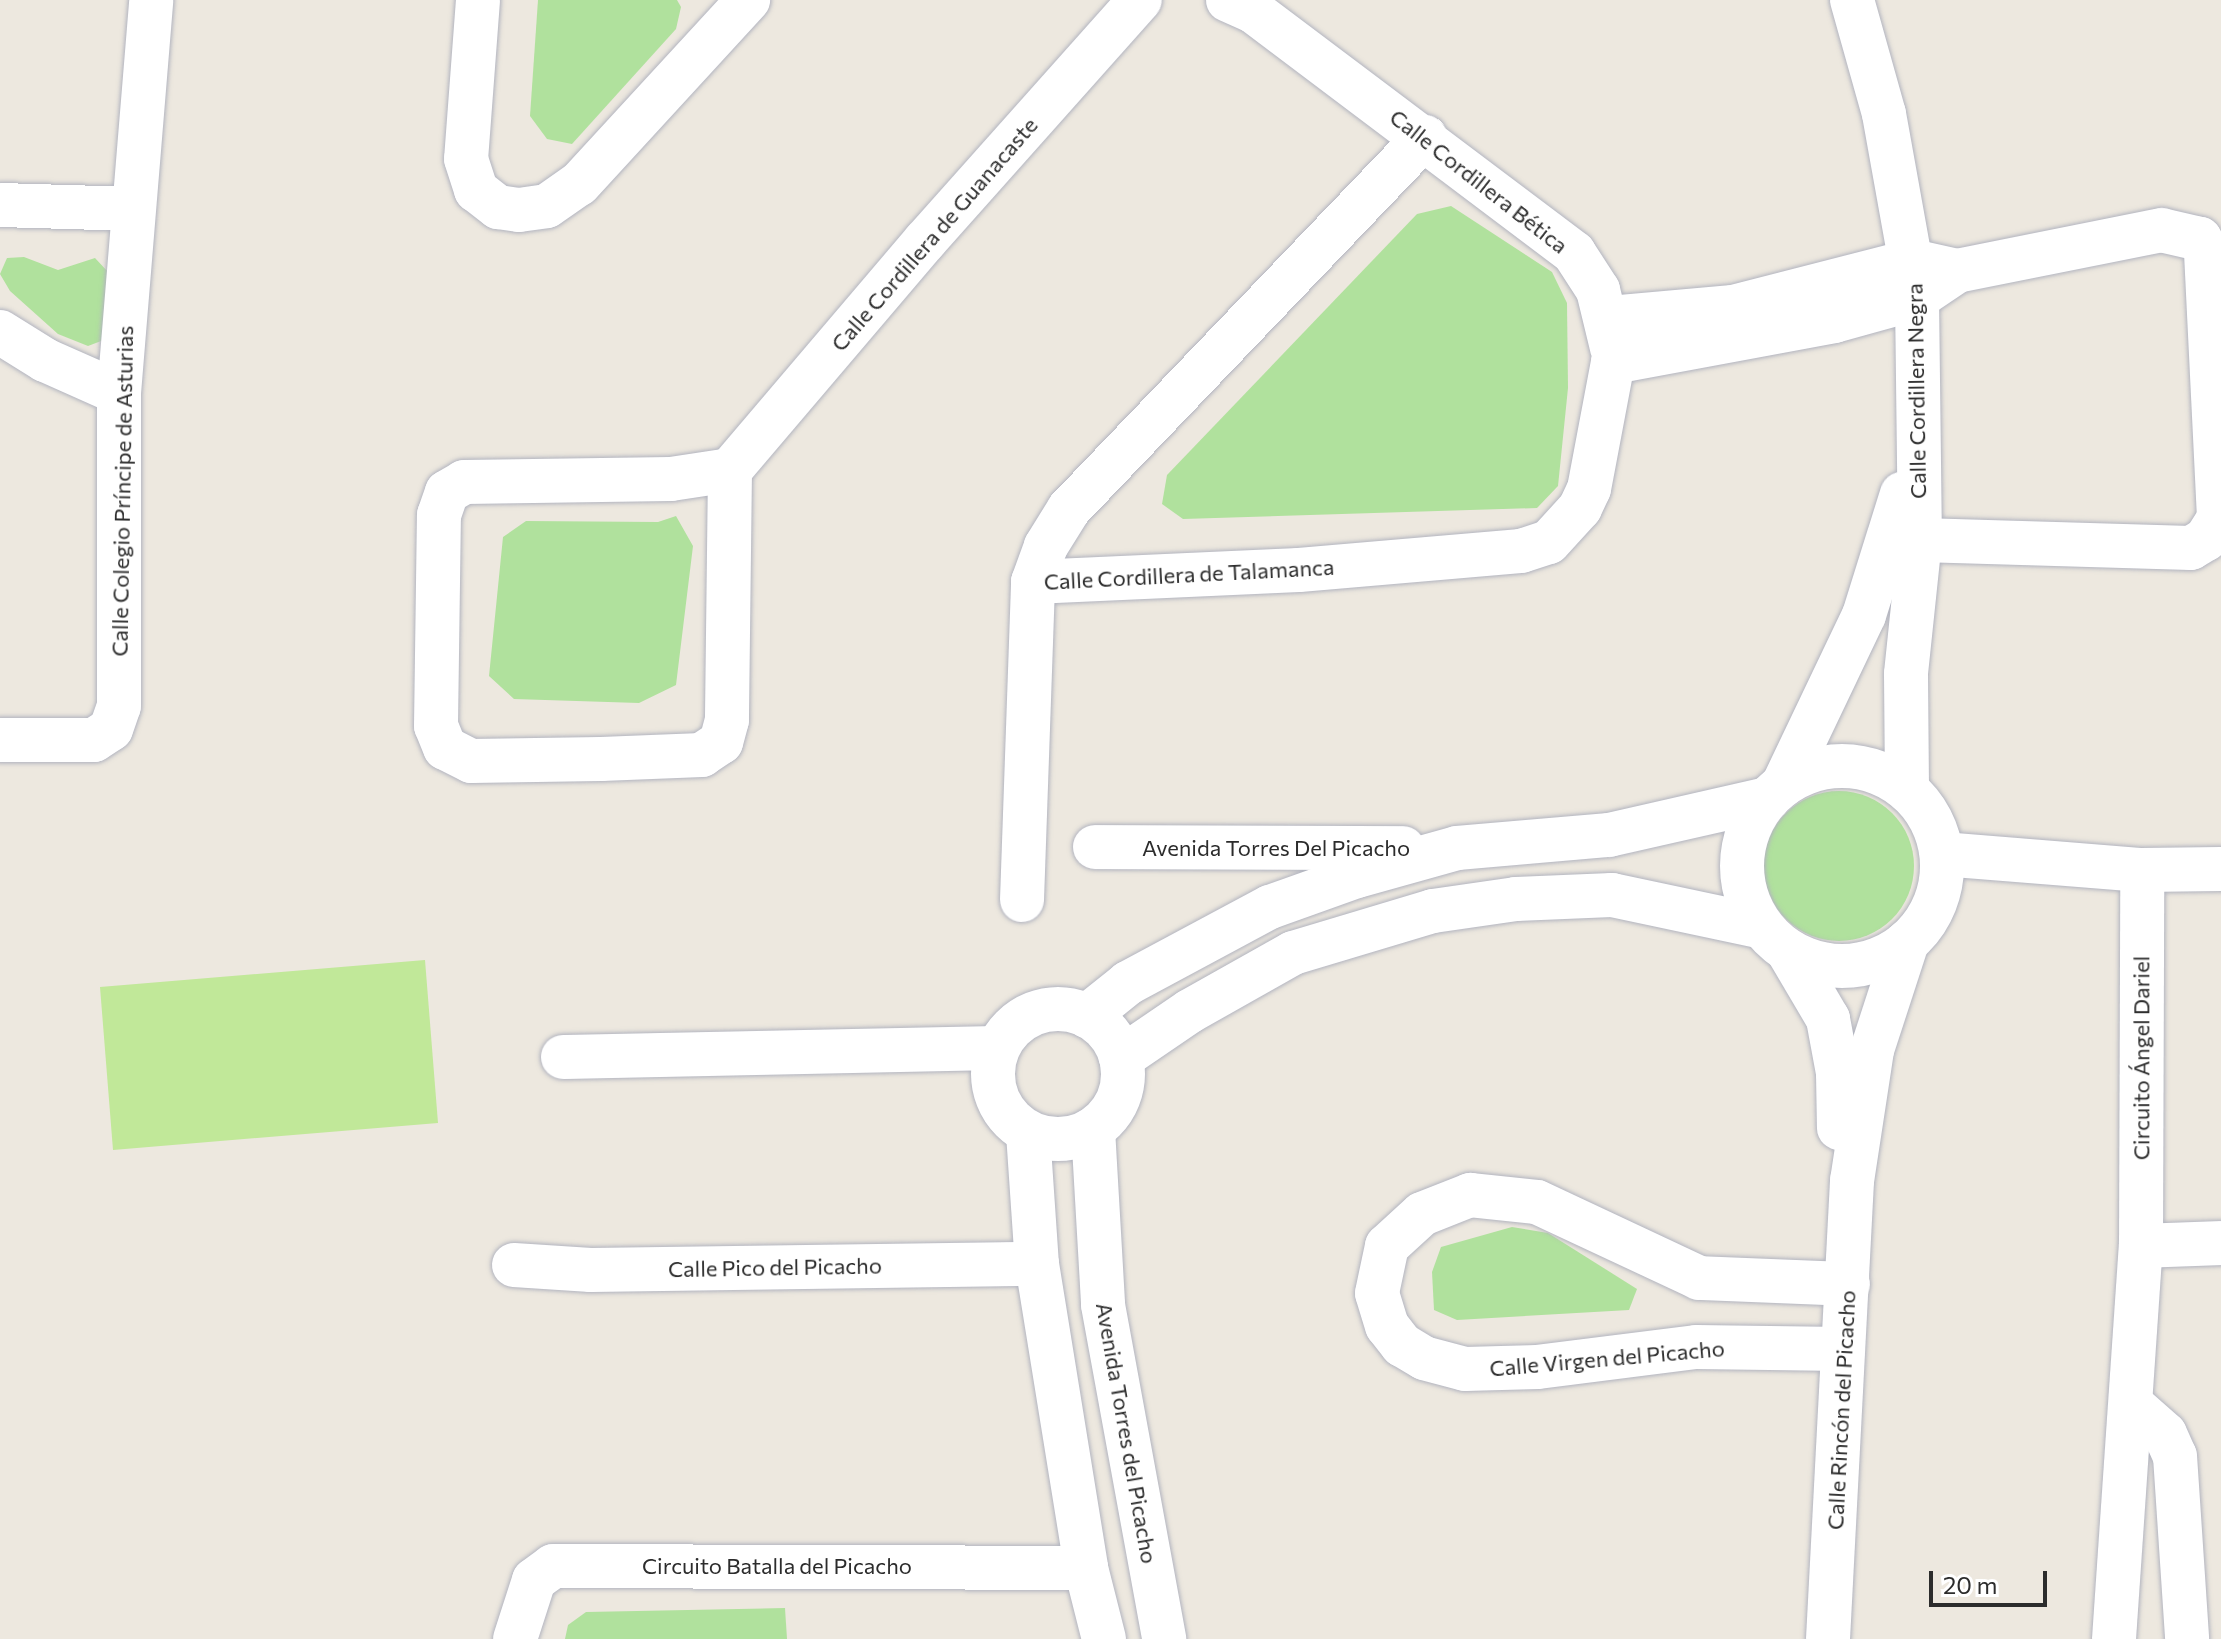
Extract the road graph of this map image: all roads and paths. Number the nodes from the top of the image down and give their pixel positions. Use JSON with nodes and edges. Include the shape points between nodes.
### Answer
{"nodes":[{"id":1,"x":151,"y":0,"type":"edge"},
{"id":2,"x":478,"y":0,"type":"edge"},
{"id":3,"x":748,"y":0,"type":"edge"},
{"id":4,"x":1140,"y":0,"type":"edge"},
{"id":5,"x":1228,"y":0,"type":"edge"},
{"id":6,"x":1852,"y":0,"type":"edge"},
{"id":7,"x":1425,"y":137,"type":"junction"},
{"id":8,"x":0,"y":205,"type":"edge"},
{"id":9,"x":133,"y":209,"type":"junction"},
{"id":10,"x":1914,"y":279,"type":"junction"},
{"id":11,"x":1609,"y":318,"type":"junction"},
{"id":12,"x":0,"y":332,"type":"edge"},
{"id":13,"x":1613,"y":362,"type":"junction"},
{"id":14,"x":119,"y":393,"type":"junction"},
{"id":15,"x":1918,"y":430,"type":"junction"},
{"id":16,"x":730,"y":470,"type":"junction"},
{"id":17,"x":1920,"y":540,"type":"junction"},
{"id":18,"x":1033,"y":582,"type":"junction"},
{"id":19,"x":2,"y":738,"type":"edge"},
{"id":20,"x":1907,"y":789,"type":"junction"},
{"id":21,"x":1775,"y":792,"type":"junction"},
{"id":22,"x":1095,"y":847,"type":"dead end"},
{"id":23,"x":1457,"y":848,"type":"junction"},
{"id":24,"x":1942,"y":854,"type":"junction"},
{"id":25,"x":2221,"y":869,"type":"edge"},
{"id":26,"x":2142,"y":870,"type":"junction"},
{"id":27,"x":1022,"y":900,"type":"dead end"},
{"id":28,"x":1775,"y":939,"type":"junction"},
{"id":29,"x":1907,"y":942,"type":"junction"},
{"id":30,"x":1087,"y":1016,"type":"junction"},
{"id":31,"x":998,"y":1048,"type":"junction"},
{"id":32,"x":563,"y":1057,"type":"dead end"},
{"id":33,"x":1121,"y":1058,"type":"junction"},
{"id":34,"x":1093,"y":1129,"type":"junction"},
{"id":35,"x":1028,"y":1133,"type":"junction"},
{"id":36,"x":1852,"y":1181,"type":"junction"},
{"id":37,"x":2221,"y":1243,"type":"edge"},
{"id":38,"x":2141,"y":1246,"type":"junction"},
{"id":39,"x":1037,"y":1264,"type":"junction"},
{"id":40,"x":514,"y":1265,"type":"dead end"},
{"id":41,"x":1699,"y":1278,"type":"junction"},
{"id":42,"x":1848,"y":1284,"type":"junction"},
{"id":43,"x":1696,"y":1347,"type":"junction"},
{"id":44,"x":1843,"y":1349,"type":"junction"},
{"id":45,"x":2131,"y":1404,"type":"junction"},
{"id":46,"x":1086,"y":1568,"type":"junction"},
{"id":47,"x":515,"y":1639,"type":"edge"},
{"id":48,"x":1104,"y":1639,"type":"edge"},
{"id":49,"x":1164,"y":1639,"type":"edge"},
{"id":50,"x":1828,"y":1639,"type":"edge"},
{"id":51,"x":2114,"y":1639,"type":"edge"},
{"id":52,"x":2187,"y":1639,"type":"edge"}],
"edges":[{"from":1,"to":9,"type":"street","name":"Calle Colegio Príncipe de Asturias"},
{"from":2,"to":3,"type":"street","via":[[466,159],[476,190],[498,207],[519,210],[547,206],[579,184]]},
{"from":4,"to":16,"type":"street","name":"Calle Cordillera de Guanacaste"},
{"from":5,"to":7,"type":"street","name":"Calle Cordillera Bética","via":[[1253,11]]},
{"from":6,"to":10,"type":"street","name":"Calle Cordillera Negra","via":[[1884,114]]},
{"from":7,"to":11,"type":"street","name":"Calle Cordillera Bética","via":[[1574,253]]},
{"from":7,"to":18,"type":"street","name":"Calle Cordillera de Talamanca","via":[[1069,509],[1046,546]]},
{"from":8,"to":9,"type":"street"},
{"from":9,"to":14,"type":"street","name":"Calle Colegio Príncipe de Asturias"},
{"from":10,"to":11,"type":"street","via":[[1733,307]]},
{"from":10,"to":13,"type":"street","via":[[1834,321]]},
{"from":10,"to":15,"type":"street","name":"Calle Cordillera Negra"},
{"from":10,"to":17,"type":"street","via":[[2162,230],[2200,239],[2206,250],[2219,518],[2206,539],[2191,548]]},
{"from":11,"to":13,"type":"street","name":"Calle Cordillera de Talamanca"},
{"from":12,"to":14,"type":"street","via":[[45,360]]},
{"from":13,"to":18,"type":"street","name":"Calle Cordillera de Talamanca","via":[[1589,489],[1580,508],[1549,542],[1521,551],[1315,569]]},
{"from":14,"to":19,"type":"street","name":"Calle Colegio Príncipe de Asturias","via":[[116,718],[111,729],[94,740]]},
{"from":15,"to":17,"type":"street","name":"Calle Cordillera Negra"},
{"from":15,"to":21,"type":"street","via":[[1877,581]]},
{"from":16,"to":16,"type":"street","via":[[671,479],[464,482],[447,492],[439,515],[436,726],[445,748],[471,761],[601,759],[702,755],[721,742],[727,720]]},
{"from":17,"to":20,"type":"street","name":"Calle Cordillera Negra","via":[[1906,674]]},
{"from":18,"to":27,"type":"street","name":"Calle Cordillera de Talamanca"},
{"from":20,"to":21,"type":"street","via":[[1878,772],[1846,766],[1813,770]]},
{"from":20,"to":24,"type":"street","via":[[1930,819]]},
{"from":21,"to":23,"type":"street","name":"Avenida Torres del Picacho","via":[[1609,835]]},
{"from":21,"to":28,"type":"street","via":[[1752,822],[1742,876]]},
{"from":22,"to":23,"type":"street","name":"Avenida Torres Del Picacho"},
{"from":23,"to":30,"type":"street","name":"Avenida Torres del Picacho","via":[[1270,907],[1128,983]]},
{"from":24,"to":26,"type":"street"},
{"from":24,"to":29,"type":"street","via":[[1940,887],[1928,917]]},
{"from":25,"to":26,"type":"street"},
{"from":26,"to":38,"type":"street","name":"Circuito Ángel Dariel"},
{"from":28,"to":29,"type":"street","via":[[1807,960],[1849,966],[1870,963]]},
{"from":28,"to":33,"type":"street","via":[[1612,895],[1516,899],[1433,911],[1293,953],[1190,1011]]},
{"from":28,"to":36,"type":"street","via":[[1828,1019],[1838,1073],[1838,1127]]},
{"from":29,"to":36,"type":"street","via":[[1872,1050]]},
{"from":30,"to":31,"type":"street","via":[[1059,1009],[1029,1015]]},
{"from":30,"to":33,"type":"street","via":[[1109,1033]]},
{"from":31,"to":32,"type":"street"},
{"from":31,"to":35,"type":"street","via":[[994,1090],[1006,1114]]},
{"from":33,"to":34,"type":"street","via":[[1118,1098]]},
{"from":34,"to":35,"type":"street","via":[[1061,1140]]},
{"from":34,"to":49,"type":"street","name":"Avenida Torres del Picacho","via":[[1103,1305]]},
{"from":35,"to":39,"type":"street"},
{"from":36,"to":42,"type":"street","name":"Calle Rincón del Picacho"},
{"from":37,"to":38,"type":"street"},
{"from":38,"to":45,"type":"street","name":"Circuito Ángel Dariel"},
{"from":39,"to":40,"type":"street","name":"Calle Pico del Picacho","via":[[591,1270]]},
{"from":39,"to":46,"type":"street"},
{"from":41,"to":42,"type":"street","name":"Calle Virgen del Picacho"},
{"from":41,"to":43,"type":"street"},
{"from":41,"to":43,"type":"street","name":"Calle Virgen del Picacho","via":[[1537,1202],[1470,1195],[1422,1214],[1387,1246],[1377,1293],[1387,1326],[1402,1345],[1424,1358],[1465,1369],[1538,1367]]},
{"from":42,"to":44,"type":"street","name":"Calle Rincón del Picacho"},
{"from":43,"to":44,"type":"street","name":"Calle Virgen del Picacho"},
{"from":44,"to":50,"type":"street","name":"Calle Rincón del Picacho"},
{"from":45,"to":51,"type":"street","name":"Circuito Ángel Dariel"},
{"from":45,"to":52,"type":"street","via":[[2165,1434],[2175,1456]]},
{"from":46,"to":47,"type":"street","name":"Circuito Batalla del Picacho","via":[[553,1566],[534,1580]]},
{"from":46,"to":48,"type":"street"}]}
